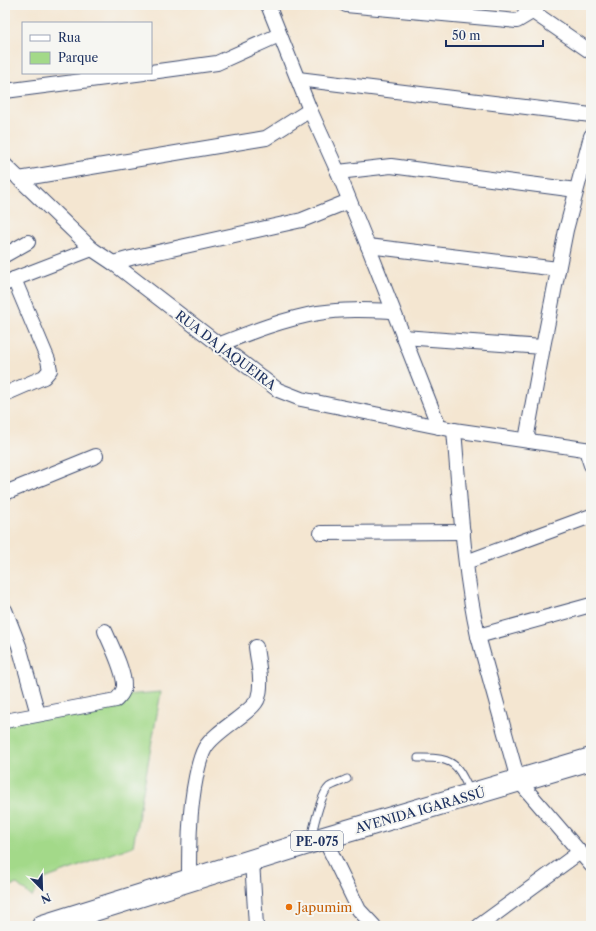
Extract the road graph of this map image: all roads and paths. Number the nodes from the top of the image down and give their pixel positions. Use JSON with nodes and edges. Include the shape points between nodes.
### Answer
{"nodes":[{"id":1,"x":268,"y":5,"type":"edge"},
{"id":2,"x":346,"y":5,"type":"edge"},
{"id":3,"x":528,"y":9,"type":"edge"},
{"id":4,"x":280,"y":35,"type":"junction"},
{"id":5,"x":591,"y":52,"type":"edge"},
{"id":6,"x":152,"y":72,"type":"edge"},
{"id":7,"x":136,"y":74,"type":"edge"},
{"id":8,"x":298,"y":79,"type":"junction"},
{"id":9,"x":5,"y":91,"type":"edge"},
{"id":10,"x":310,"y":110,"type":"junction"},
{"id":11,"x":591,"y":115,"type":"edge"},
{"id":12,"x":591,"y":136,"type":"edge"},
{"id":13,"x":5,"y":165,"type":"edge"},
{"id":14,"x":338,"y":172,"type":"junction"},
{"id":15,"x":19,"y":179,"type":"junction"},
{"id":16,"x":576,"y":190,"type":"junction"},
{"id":17,"x":349,"y":201,"type":"junction"},
{"id":18,"x":28,"y":242,"type":"dead end"},
{"id":19,"x":368,"y":246,"type":"junction"},
{"id":20,"x":92,"y":249,"type":"junction"},
{"id":21,"x":5,"y":255,"type":"edge"},
{"id":22,"x":112,"y":263,"type":"junction"},
{"id":23,"x":558,"y":269,"type":"junction"},
{"id":24,"x":9,"y":282,"type":"edge"},
{"id":25,"x":392,"y":311,"type":"junction"},
{"id":26,"x":403,"y":337,"type":"junction"},
{"id":27,"x":218,"y":345,"type":"junction"},
{"id":28,"x":543,"y":346,"type":"junction"},
{"id":29,"x":5,"y":394,"type":"edge"},
{"id":30,"x":439,"y":426,"type":"junction"},
{"id":31,"x":454,"y":430,"type":"junction"},
{"id":32,"x":526,"y":440,"type":"junction"},
{"id":33,"x":588,"y":450,"type":"edge"},
{"id":34,"x":96,"y":456,"type":"dead end"},
{"id":35,"x":591,"y":465,"type":"edge"},
{"id":36,"x":5,"y":493,"type":"edge"},
{"id":37,"x":591,"y":516,"type":"edge"},
{"id":38,"x":463,"y":532,"type":"junction"},
{"id":39,"x":320,"y":533,"type":"dead end"},
{"id":40,"x":466,"y":562,"type":"junction"},
{"id":41,"x":591,"y":605,"type":"edge"},
{"id":42,"x":5,"y":610,"type":"edge"},
{"id":43,"x":105,"y":631,"type":"dead end"},
{"id":44,"x":478,"y":636,"type":"junction"},
{"id":45,"x":256,"y":647,"type":"dead end"},
{"id":46,"x":38,"y":714,"type":"junction"},
{"id":47,"x":5,"y":721,"type":"edge"},
{"id":48,"x":418,"y":758,"type":"dead end"},
{"id":49,"x":591,"y":759,"type":"edge"},
{"id":50,"x":347,"y":779,"type":"dead end"},
{"id":51,"x":518,"y":780,"type":"junction"},
{"id":52,"x":472,"y":795,"type":"junction"},
{"id":53,"x":317,"y":841,"type":"junction"},
{"id":54,"x":580,"y":852,"type":"junction"},
{"id":55,"x":252,"y":861,"type":"junction"},
{"id":56,"x":591,"y":865,"type":"edge"},
{"id":57,"x":189,"y":880,"type":"junction"},
{"id":58,"x":88,"y":919,"type":"edge"},
{"id":59,"x":494,"y":921,"type":"edge"},
{"id":60,"x":43,"y":926,"type":"edge"},
{"id":61,"x":256,"y":926,"type":"edge"},
{"id":62,"x":374,"y":926,"type":"edge"},
{"id":63,"x":479,"y":926,"type":"edge"}],
"edges":[{"from":1,"to":4,"type":"street"},
{"from":2,"to":3,"type":"street","via":[[517,21]]},
{"from":3,"to":5,"type":"street"},
{"from":4,"to":6,"type":"street","via":[[217,63]]},
{"from":4,"to":8,"type":"street"},
{"from":7,"to":9,"type":"street"},
{"from":8,"to":10,"type":"street"},
{"from":8,"to":11,"type":"street"},
{"from":10,"to":14,"type":"street"},
{"from":10,"to":15,"type":"street","via":[[266,138]]},
{"from":12,"to":16,"type":"street"},
{"from":13,"to":15,"type":"street","name":"RUA DA JAQUEIRA"},
{"from":14,"to":16,"type":"street","via":[[391,166]]},
{"from":14,"to":17,"type":"street"},
{"from":15,"to":20,"type":"street","name":"RUA DA JAQUEIRA"},
{"from":16,"to":23,"type":"street"},
{"from":17,"to":19,"type":"street"},
{"from":17,"to":22,"type":"street","via":[[302,220]]},
{"from":18,"to":21,"type":"street"},
{"from":19,"to":23,"type":"street"},
{"from":19,"to":25,"type":"street"},
{"from":20,"to":22,"type":"street","name":"RUA DA JAQUEIRA"},
{"from":20,"to":24,"type":"street"},
{"from":22,"to":27,"type":"street","name":"RUA DA JAQUEIRA"},
{"from":23,"to":28,"type":"street"},
{"from":24,"to":29,"type":"street","via":[[48,360],[50,370],[44,377]]},
{"from":25,"to":26,"type":"street"},
{"from":25,"to":27,"type":"street","via":[[346,310],[318,313],[272,324]]},
{"from":26,"to":28,"type":"street"},
{"from":26,"to":30,"type":"street"},
{"from":27,"to":30,"type":"street","name":"RUA DA JAQUEIRA","via":[[278,390],[301,399]]},
{"from":28,"to":32,"type":"street"},
{"from":30,"to":31,"type":"street","name":"RUA DA JAQUEIRA"},
{"from":31,"to":32,"type":"street","name":"RUA DA JAQUEIRA"},
{"from":31,"to":38,"type":"street"},
{"from":32,"to":33,"type":"street","name":"RUA DA JAQUEIRA"},
{"from":33,"to":35,"type":"street"},
{"from":34,"to":36,"type":"street"},
{"from":37,"to":40,"type":"street"},
{"from":38,"to":39,"type":"street"},
{"from":38,"to":40,"type":"street"},
{"from":40,"to":44,"type":"street"},
{"from":41,"to":44,"type":"street"},
{"from":42,"to":46,"type":"street","via":[[19,646]]},
{"from":43,"to":46,"type":"street","via":[[123,676],[122,695],[116,700]]},
{"from":44,"to":51,"type":"street"},
{"from":45,"to":57,"type":"street","via":[[260,683],[258,700],[215,735],[199,762],[189,822]]},
{"from":46,"to":47,"type":"street"},
{"from":48,"to":52,"type":"lane","via":[[445,760],[457,768]]},
{"from":49,"to":51,"type":"main road","name":"AVENIDA IGARASSÚ","number":"PE-075"},
{"from":50,"to":53,"type":"lane","via":[[329,788],[322,800],[317,816]]},
{"from":51,"to":52,"type":"main road","name":"AVENIDA IGARASSÚ","number":"PE-075"},
{"from":51,"to":54,"type":"street"},
{"from":52,"to":53,"type":"main road","name":"AVENIDA IGARASSÚ","number":"PE-075"},
{"from":53,"to":55,"type":"main road","name":"AVENIDA IGARASSÚ","number":"PE-075"},
{"from":53,"to":62,"type":"street","via":[[359,910]]},
{"from":54,"to":56,"type":"street"},
{"from":54,"to":59,"type":"street"},
{"from":55,"to":57,"type":"main road","name":"AVENIDA IGARASSÚ","number":"PE-075"},
{"from":55,"to":61,"type":"street"},
{"from":57,"to":58,"type":"main road","name":"AVENIDA IGARASSÚ","number":"PE-075"},
{"from":58,"to":60,"type":"main road","name":"AVENIDA IGARASSÚ","number":"PE-075"},
{"from":59,"to":63,"type":"street"}]}
